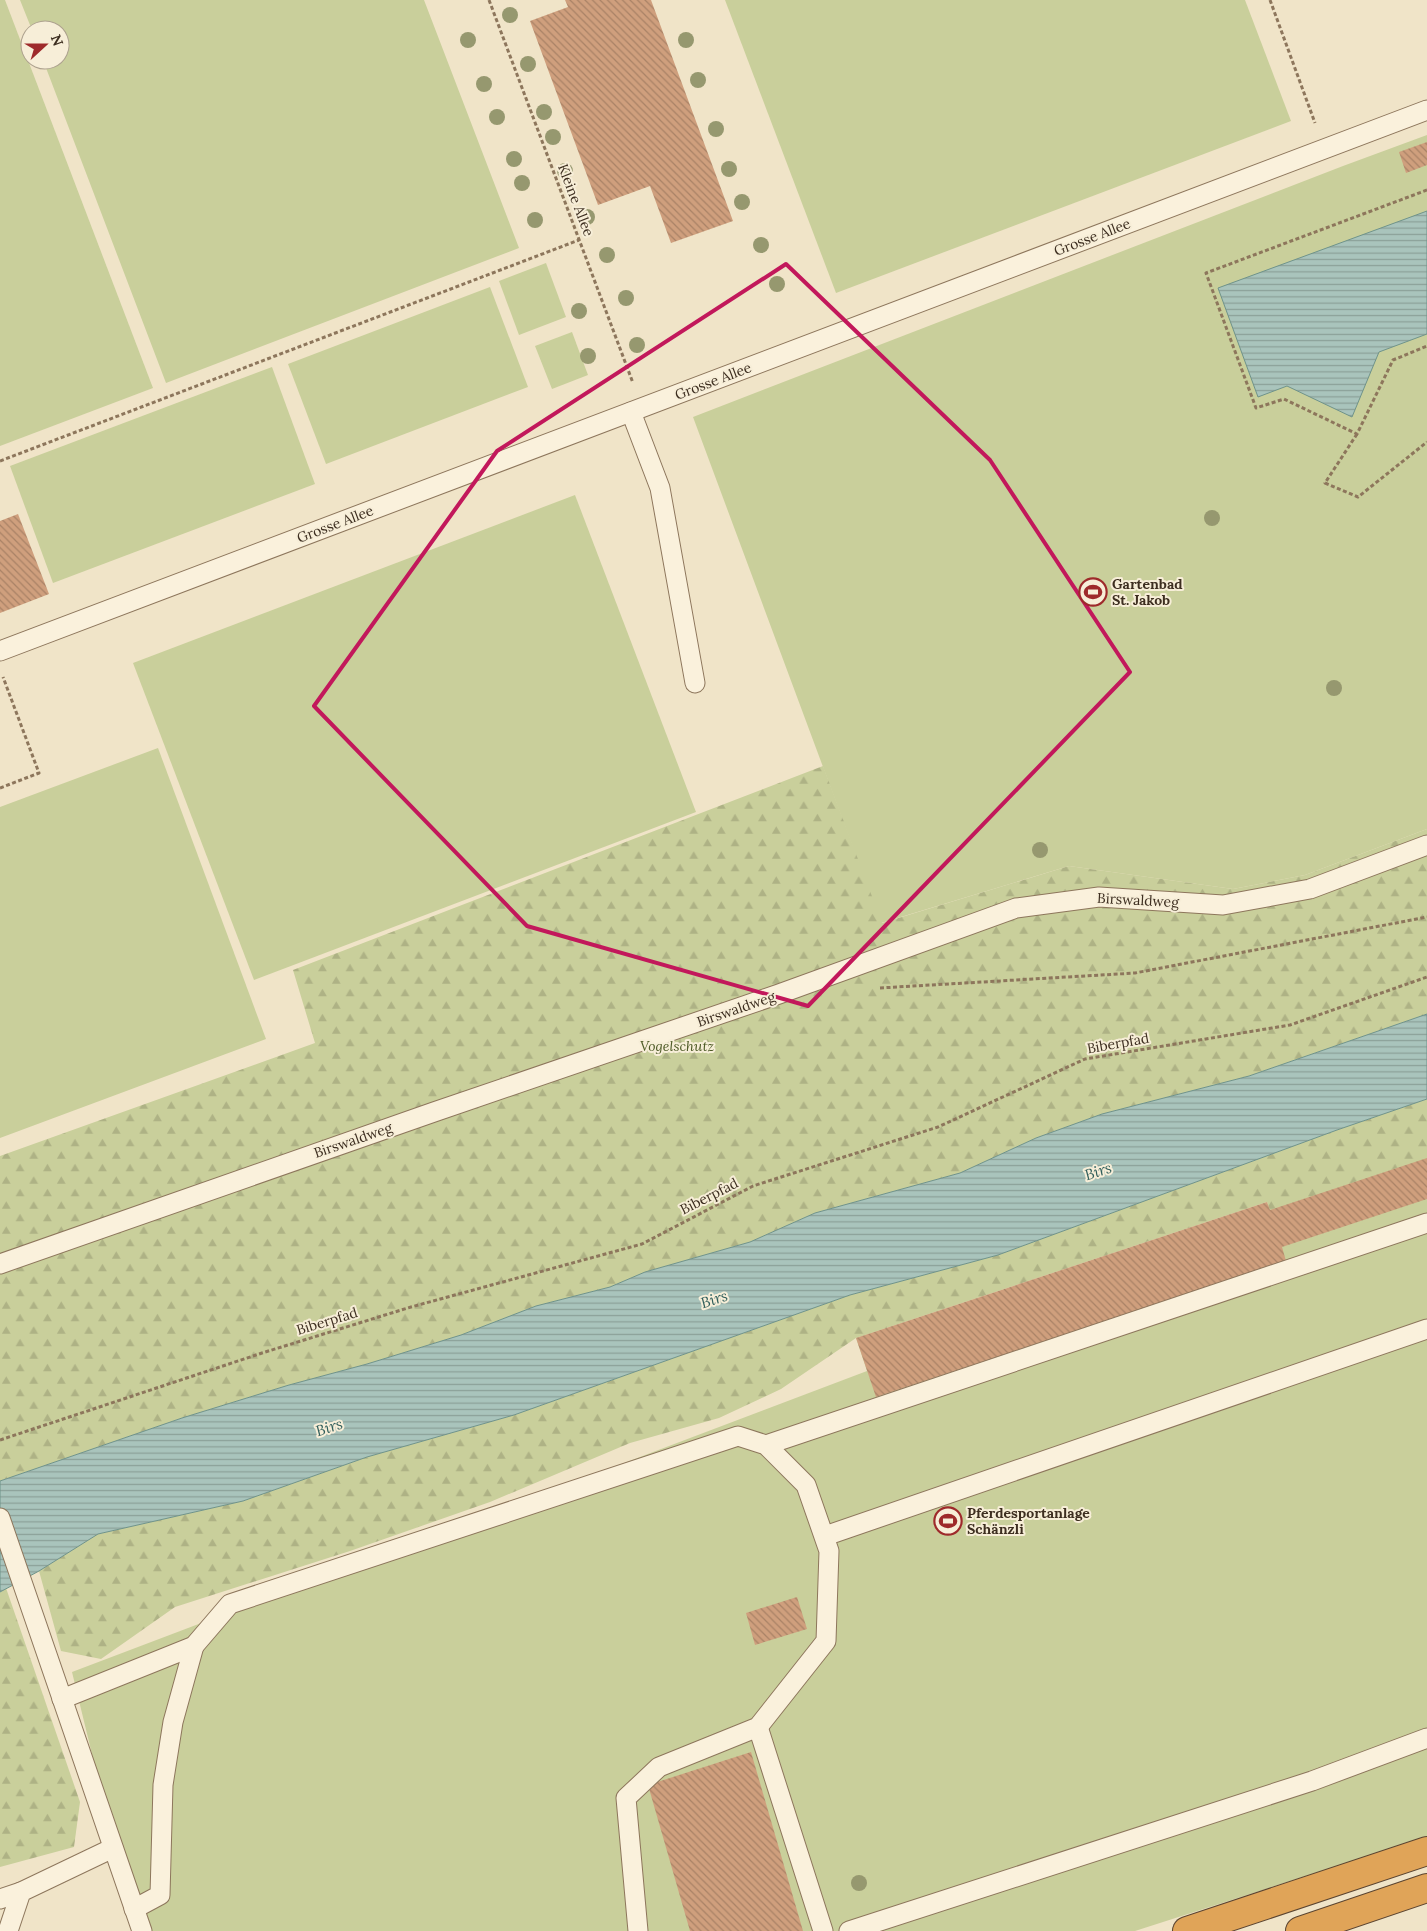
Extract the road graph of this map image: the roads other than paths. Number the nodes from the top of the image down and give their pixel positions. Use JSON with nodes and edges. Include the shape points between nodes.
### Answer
{"nodes":[{"id":1,"x":1427,"y":110,"type":"edge"},
{"id":2,"x":637,"y":410,"type":"junction"},
{"id":3,"x":0,"y":651,"type":"edge"},
{"id":4,"x":695,"y":683,"type":"dead end"},
{"id":5,"x":1427,"y":845,"type":"edge"},
{"id":6,"x":1427,"y":1223,"type":"edge"},
{"id":7,"x":0,"y":1264,"type":"edge"},
{"id":8,"x":1427,"y":1329,"type":"edge"},
{"id":9,"x":766,"y":1445,"type":"junction"},
{"id":10,"x":0,"y":1518,"type":"edge"},
{"id":11,"x":825,"y":1536,"type":"junction"},
{"id":12,"x":194,"y":1646,"type":"junction"},
{"id":13,"x":62,"y":1699,"type":"junction"},
{"id":14,"x":758,"y":1727,"type":"junction"},
{"id":15,"x":1427,"y":1738,"type":"edge"},
{"id":16,"x":113,"y":1848,"type":"junction"},
{"id":17,"x":1427,"y":1850,"type":"edge"},
{"id":18,"x":1427,"y":1888,"type":"edge"},
{"id":19,"x":21,"y":1892,"type":"junction"},
{"id":20,"x":0,"y":1899,"type":"edge"},
{"id":21,"x":134,"y":1909,"type":"junction"},
{"id":22,"x":8,"y":1931,"type":"edge"},
{"id":23,"x":142,"y":1931,"type":"edge"},
{"id":24,"x":638,"y":1931,"type":"edge"},
{"id":25,"x":823,"y":1931,"type":"edge"},
{"id":26,"x":849,"y":1931,"type":"edge"},
{"id":27,"x":1187,"y":1931,"type":"edge"},
{"id":28,"x":1300,"y":1931,"type":"edge"}],
"edges":[{"from":1,"to":2,"type":"lane","name":"Grosse Allee"},
{"from":2,"to":3,"type":"lane","name":"Grosse Allee"},
{"from":2,"to":4,"type":"lane","via":[[660,488]]},
{"from":5,"to":7,"type":"lane","name":"Birswaldweg","via":[[1310,889],[1223,905],[1099,897],[1016,908],[779,994]]},
{"from":6,"to":9,"type":"lane"},
{"from":8,"to":11,"type":"lane"},
{"from":9,"to":11,"type":"lane","via":[[806,1485]]},
{"from":9,"to":12,"type":"lane","via":[[738,1436],[230,1604]]},
{"from":10,"to":13,"type":"lane"},
{"from":11,"to":14,"type":"lane","via":[[829,1551],[826,1641]]},
{"from":12,"to":13,"type":"lane"},
{"from":12,"to":21,"type":"lane","via":[[172,1722],[163,1785],[160,1895]]},
{"from":13,"to":16,"type":"lane"},
{"from":14,"to":24,"type":"lane","via":[[659,1768],[626,1798]]},
{"from":14,"to":25,"type":"lane"},
{"from":15,"to":26,"type":"lane","via":[[1312,1781]]},
{"from":16,"to":19,"type":"lane"},
{"from":16,"to":21,"type":"lane"},
{"from":17,"to":27,"type":"highway"},
{"from":18,"to":28,"type":"highway"},
{"from":19,"to":20,"type":"lane"},
{"from":19,"to":22,"type":"lane"},
{"from":21,"to":23,"type":"lane"}]}
